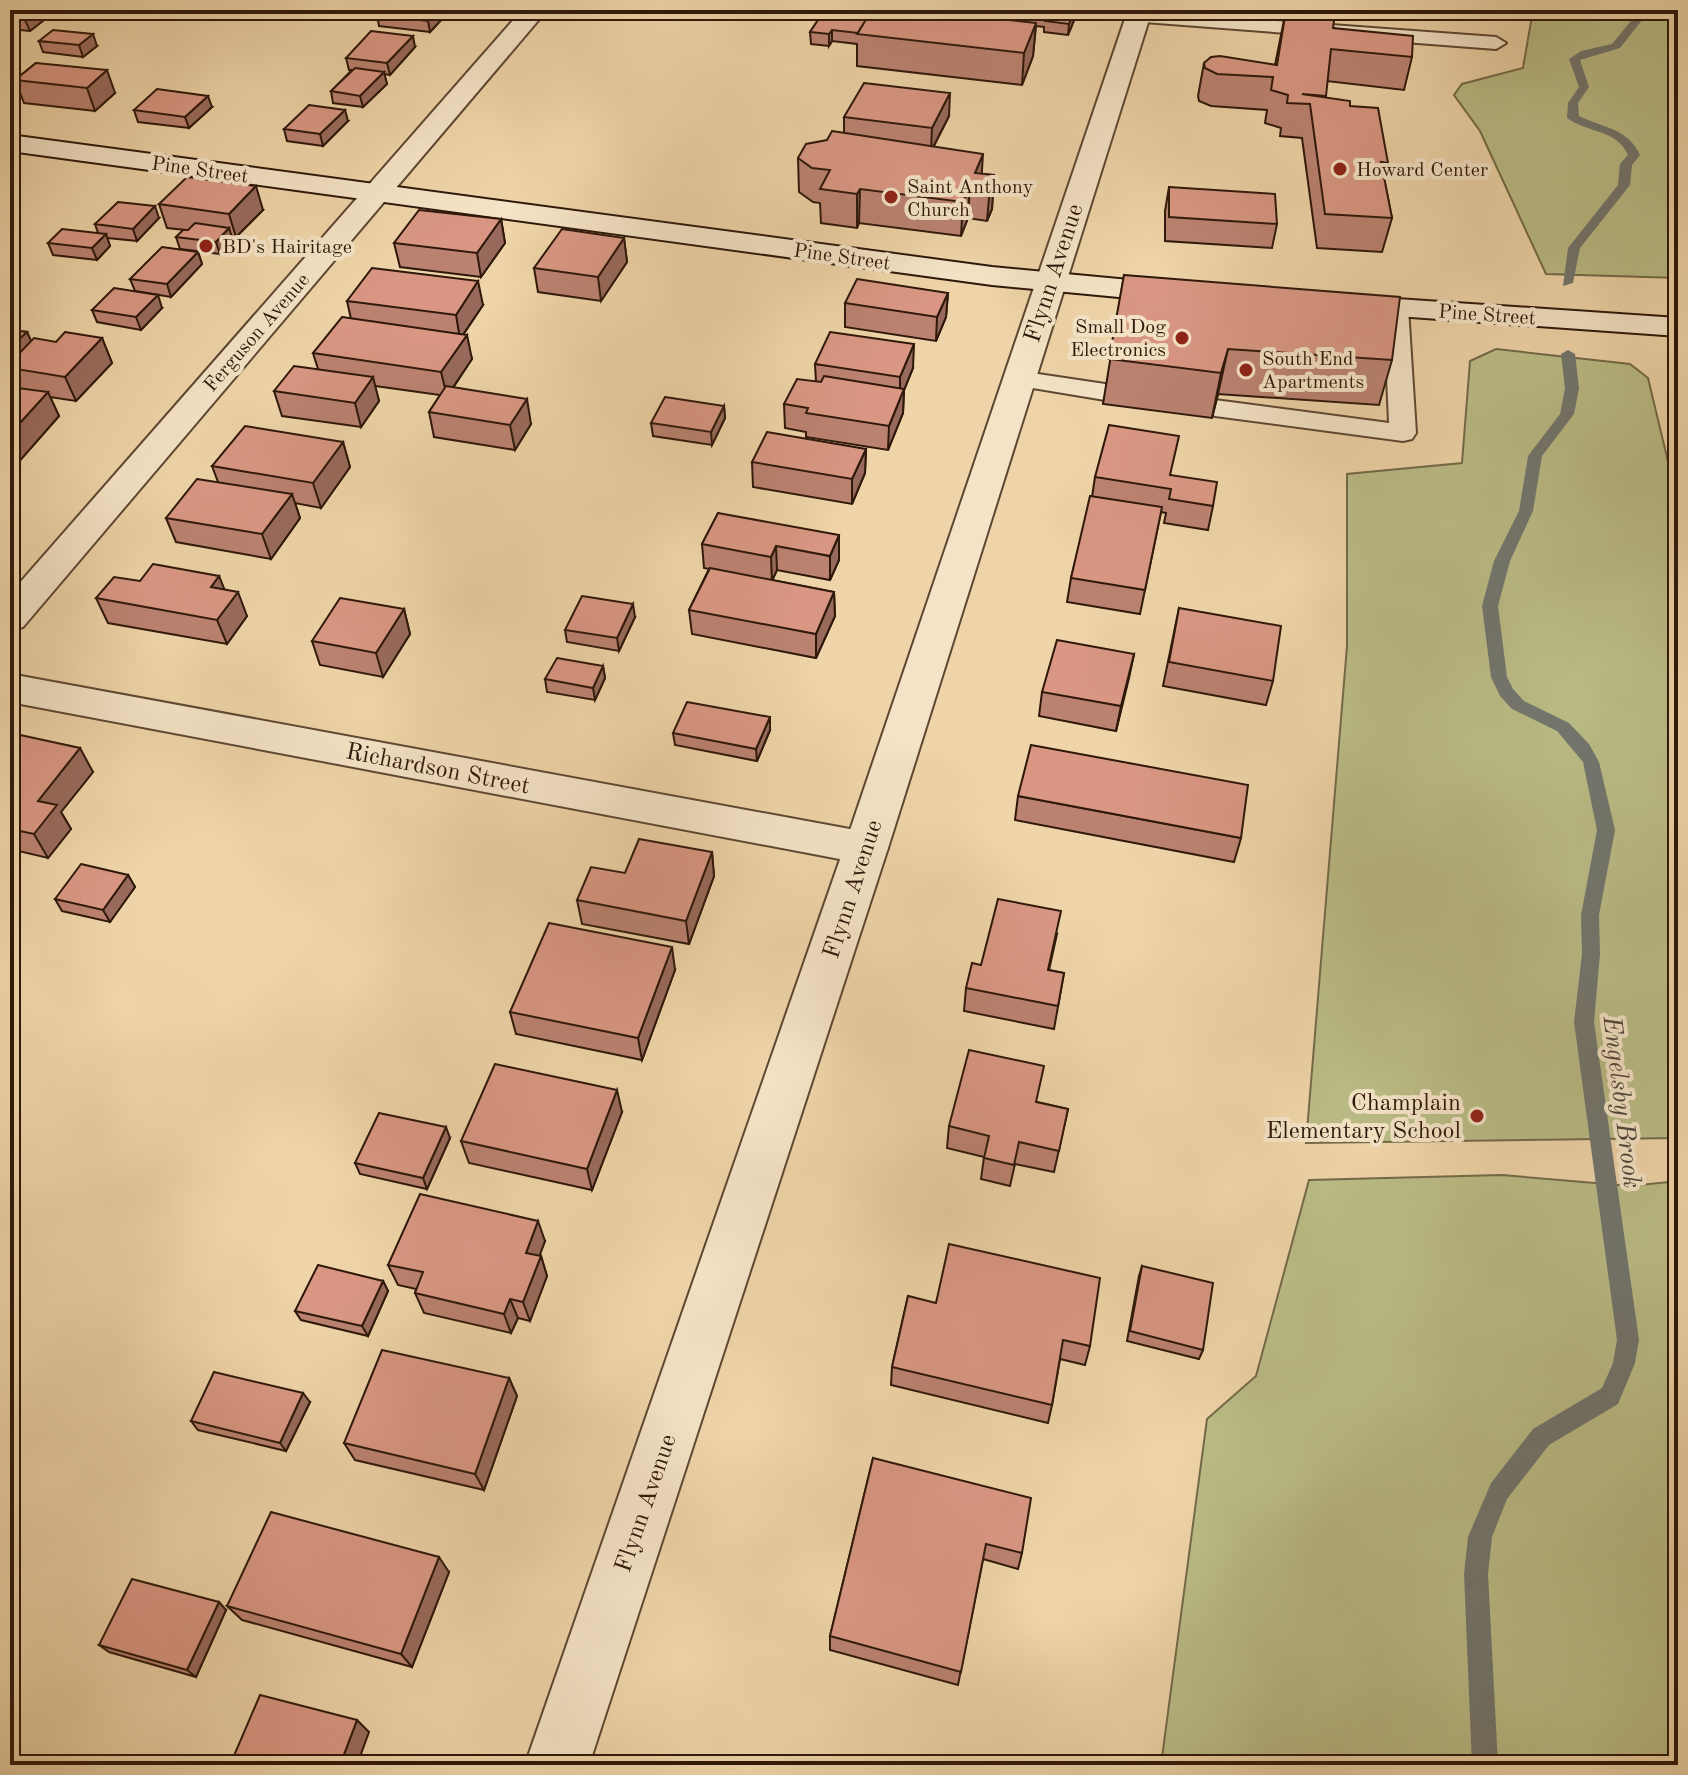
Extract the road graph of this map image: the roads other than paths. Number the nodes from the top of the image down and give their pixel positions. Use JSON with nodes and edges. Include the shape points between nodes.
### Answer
{"nodes":[{"id":1,"x":535,"y":10,"type":"edge"},
{"id":2,"x":1139,"y":14,"type":"edge"},
{"id":3,"x":1496,"y":43,"type":"dead end"},
{"id":4,"x":10,"y":143,"type":"edge"},
{"id":5,"x":375,"y":193,"type":"junction"},
{"id":6,"x":1050,"y":283,"type":"junction"},
{"id":7,"x":1208,"y":295,"type":"edge"},
{"id":8,"x":1302,"y":302,"type":"edge"},
{"id":9,"x":1396,"y":308,"type":"junction"},
{"id":10,"x":1678,"y":327,"type":"edge"},
{"id":11,"x":1018,"y":379,"type":"junction"},
{"id":12,"x":1105,"y":392,"type":"dead end"},
{"id":13,"x":1215,"y":408,"type":"edge"},
{"id":14,"x":10,"y":618,"type":"edge"},
{"id":15,"x":10,"y":688,"type":"edge"},
{"id":16,"x":866,"y":848,"type":"junction"},
{"id":17,"x":557,"y":1765,"type":"edge"}],
"edges":[{"from":1,"to":5,"type":"street","name":"Ferguson Avenue"},
{"from":2,"to":3,"type":"lane"},
{"from":2,"to":6,"type":"street","name":"Flynn Avenue"},
{"from":4,"to":5,"type":"street","name":"Pine Street"},
{"from":5,"to":6,"type":"street","name":"Pine Street"},
{"from":5,"to":14,"type":"street","name":"Ferguson Avenue"},
{"from":6,"to":7,"type":"street","name":"Pine Street"},
{"from":6,"to":11,"type":"street","name":"Flynn Avenue"},
{"from":8,"to":9,"type":"street","name":"Pine Street"},
{"from":9,"to":10,"type":"street","name":"Pine Street"},
{"from":9,"to":13,"type":"lane","via":[[1403,433]]},
{"from":11,"to":12,"type":"lane"},
{"from":11,"to":16,"type":"street","name":"Flynn Avenue"},
{"from":15,"to":16,"type":"street","name":"Richardson Street"},
{"from":16,"to":17,"type":"street","name":"Flynn Avenue"}]}
